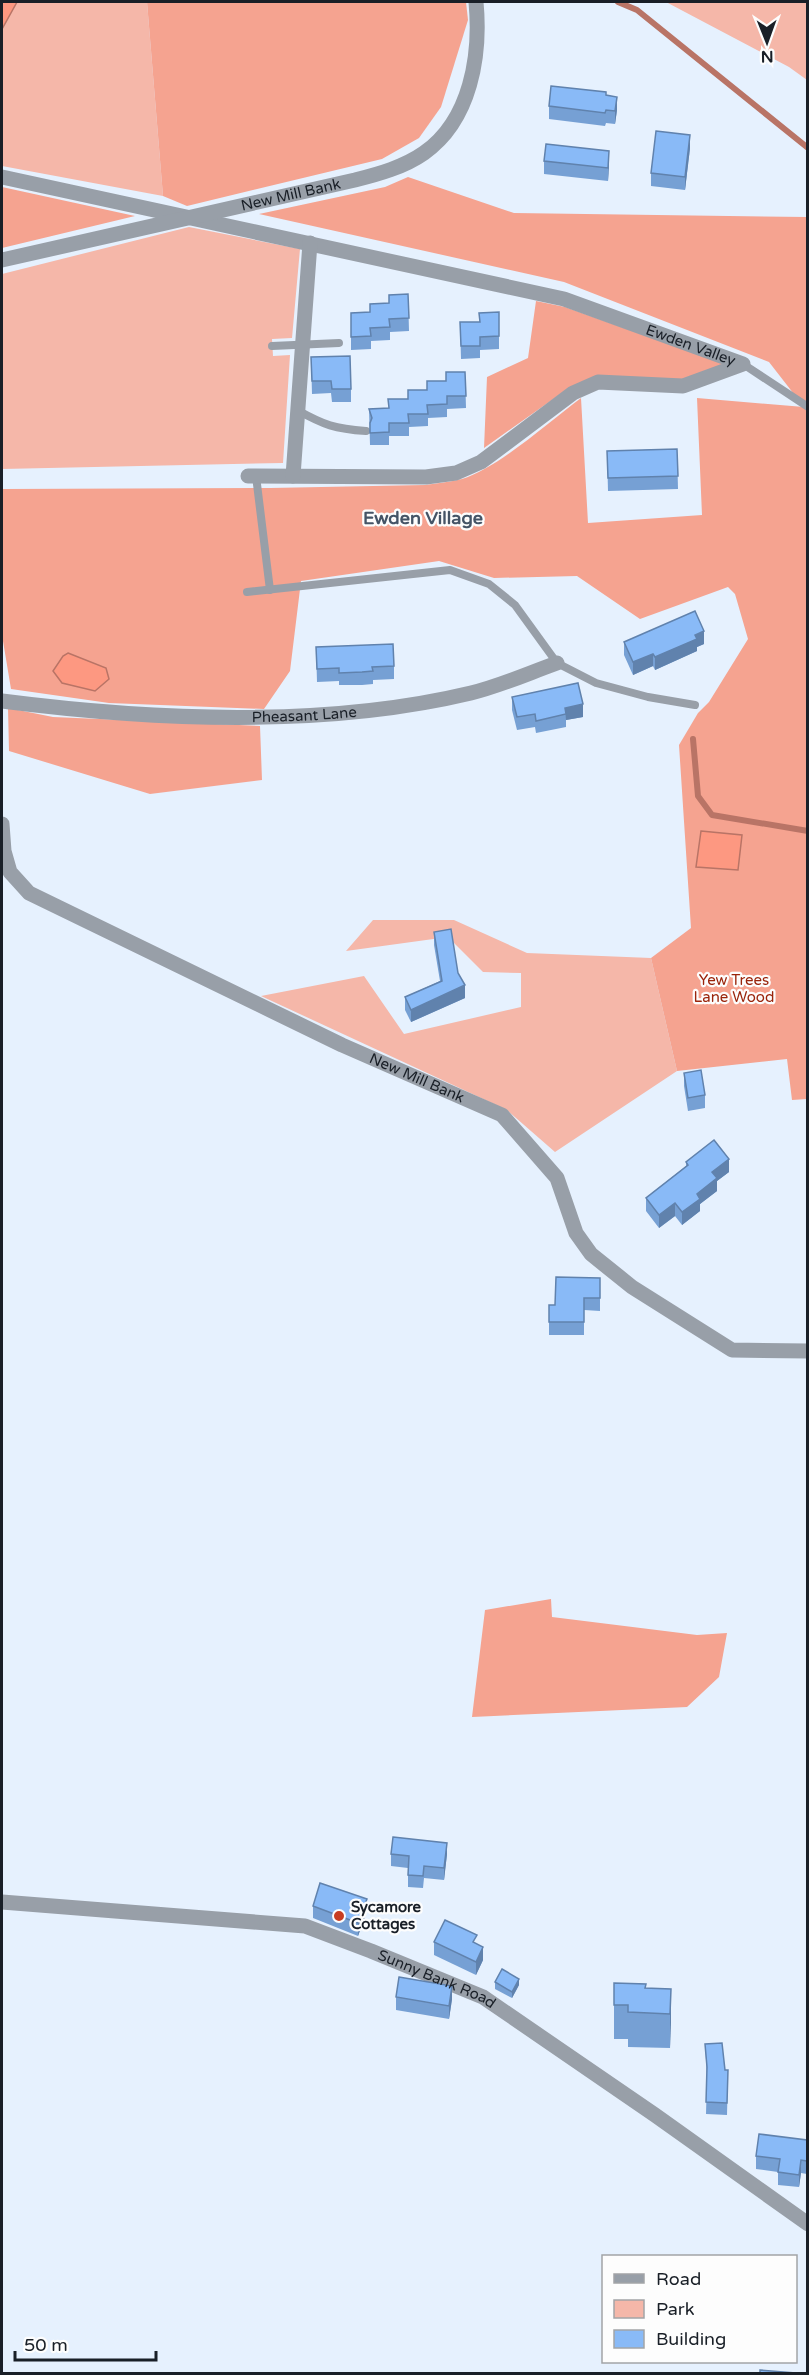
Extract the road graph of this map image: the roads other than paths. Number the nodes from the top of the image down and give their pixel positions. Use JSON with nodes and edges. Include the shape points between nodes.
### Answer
{"nodes":[{"id":1,"x":476,"y":8,"type":"edge"},
{"id":2,"x":2,"y":177,"type":"edge"},
{"id":3,"x":190,"y":217,"type":"junction"},
{"id":4,"x":310,"y":243,"type":"junction"},
{"id":5,"x":2,"y":260,"type":"edge"},
{"id":6,"x":339,"y":343,"type":"dead end"},
{"id":7,"x":302,"y":344,"type":"junction"},
{"id":8,"x":272,"y":346,"type":"dead end"},
{"id":9,"x":743,"y":364,"type":"junction"},
{"id":10,"x":807,"y":407,"type":"edge"},
{"id":11,"x":297,"y":410,"type":"junction"},
{"id":12,"x":366,"y":431,"type":"dead end"},
{"id":13,"x":252,"y":476,"type":"joint"},
{"id":14,"x":292,"y":476,"type":"junction"},
{"id":15,"x":270,"y":590,"type":"junction"},
{"id":16,"x":247,"y":592,"type":"dead end"},
{"id":17,"x":557,"y":663,"type":"junction"},
{"id":18,"x":2,"y":701,"type":"edge"},
{"id":19,"x":695,"y":705,"type":"dead end"},
{"id":20,"x":2,"y":824,"type":"edge"},
{"id":21,"x":3,"y":851,"type":"edge"},
{"id":22,"x":807,"y":1351,"type":"edge"},
{"id":23,"x":2,"y":1902,"type":"edge"},
{"id":24,"x":807,"y":2224,"type":"edge"}],
"edges":[{"from":1,"to":3,"type":"street","name":"New Mill Bank","via":[[474,61],[468,92],[456,118],[440,140],[424,153],[365,177]]},
{"from":2,"to":3,"type":"street","name":"Ewden Valley"},
{"from":3,"to":4,"type":"street","name":"Ewden Valley"},
{"from":3,"to":5,"type":"street","name":"New Mill Bank"},
{"from":4,"to":7,"type":"street"},
{"from":4,"to":9,"type":"street","name":"Ewden Valley","via":[[564,299]]},
{"from":6,"to":7,"type":"lane"},
{"from":7,"to":8,"type":"lane"},
{"from":7,"to":11,"type":"street"},
{"from":9,"to":10,"type":"lane"},
{"from":9,"to":14,"type":"street","name":"Ewden Valley","via":[[683,386],[598,382],[573,393],[481,462],[456,473],[426,477]]},
{"from":11,"to":12,"type":"lane","via":[[340,430]]},
{"from":11,"to":14,"type":"street"},
{"from":13,"to":14,"type":"street","name":"Ewden Valley"},
{"from":13,"to":15,"type":"lane"},
{"from":15,"to":16,"type":"lane"},
{"from":15,"to":17,"type":"lane","via":[[450,570],[489,584],[515,605]]},
{"from":17,"to":18,"type":"street","name":"Pheasant Lane","via":[[473,693],[391,708],[281,716],[69,710]]},
{"from":17,"to":19,"type":"lane","via":[[596,682],[648,698]]},
{"from":20,"to":21,"type":"street","name":"New Mill Bank"},
{"from":21,"to":22,"type":"street","name":"New Mill Bank","via":[[10,872],[29,893],[342,1045],[502,1115],[558,1178],[576,1233],[591,1254],[632,1287],[700,1331],[732,1350]]},
{"from":23,"to":24,"type":"street","name":"Sunny Bank Road","via":[[305,1926],[371,1951],[483,1997]]}]}
